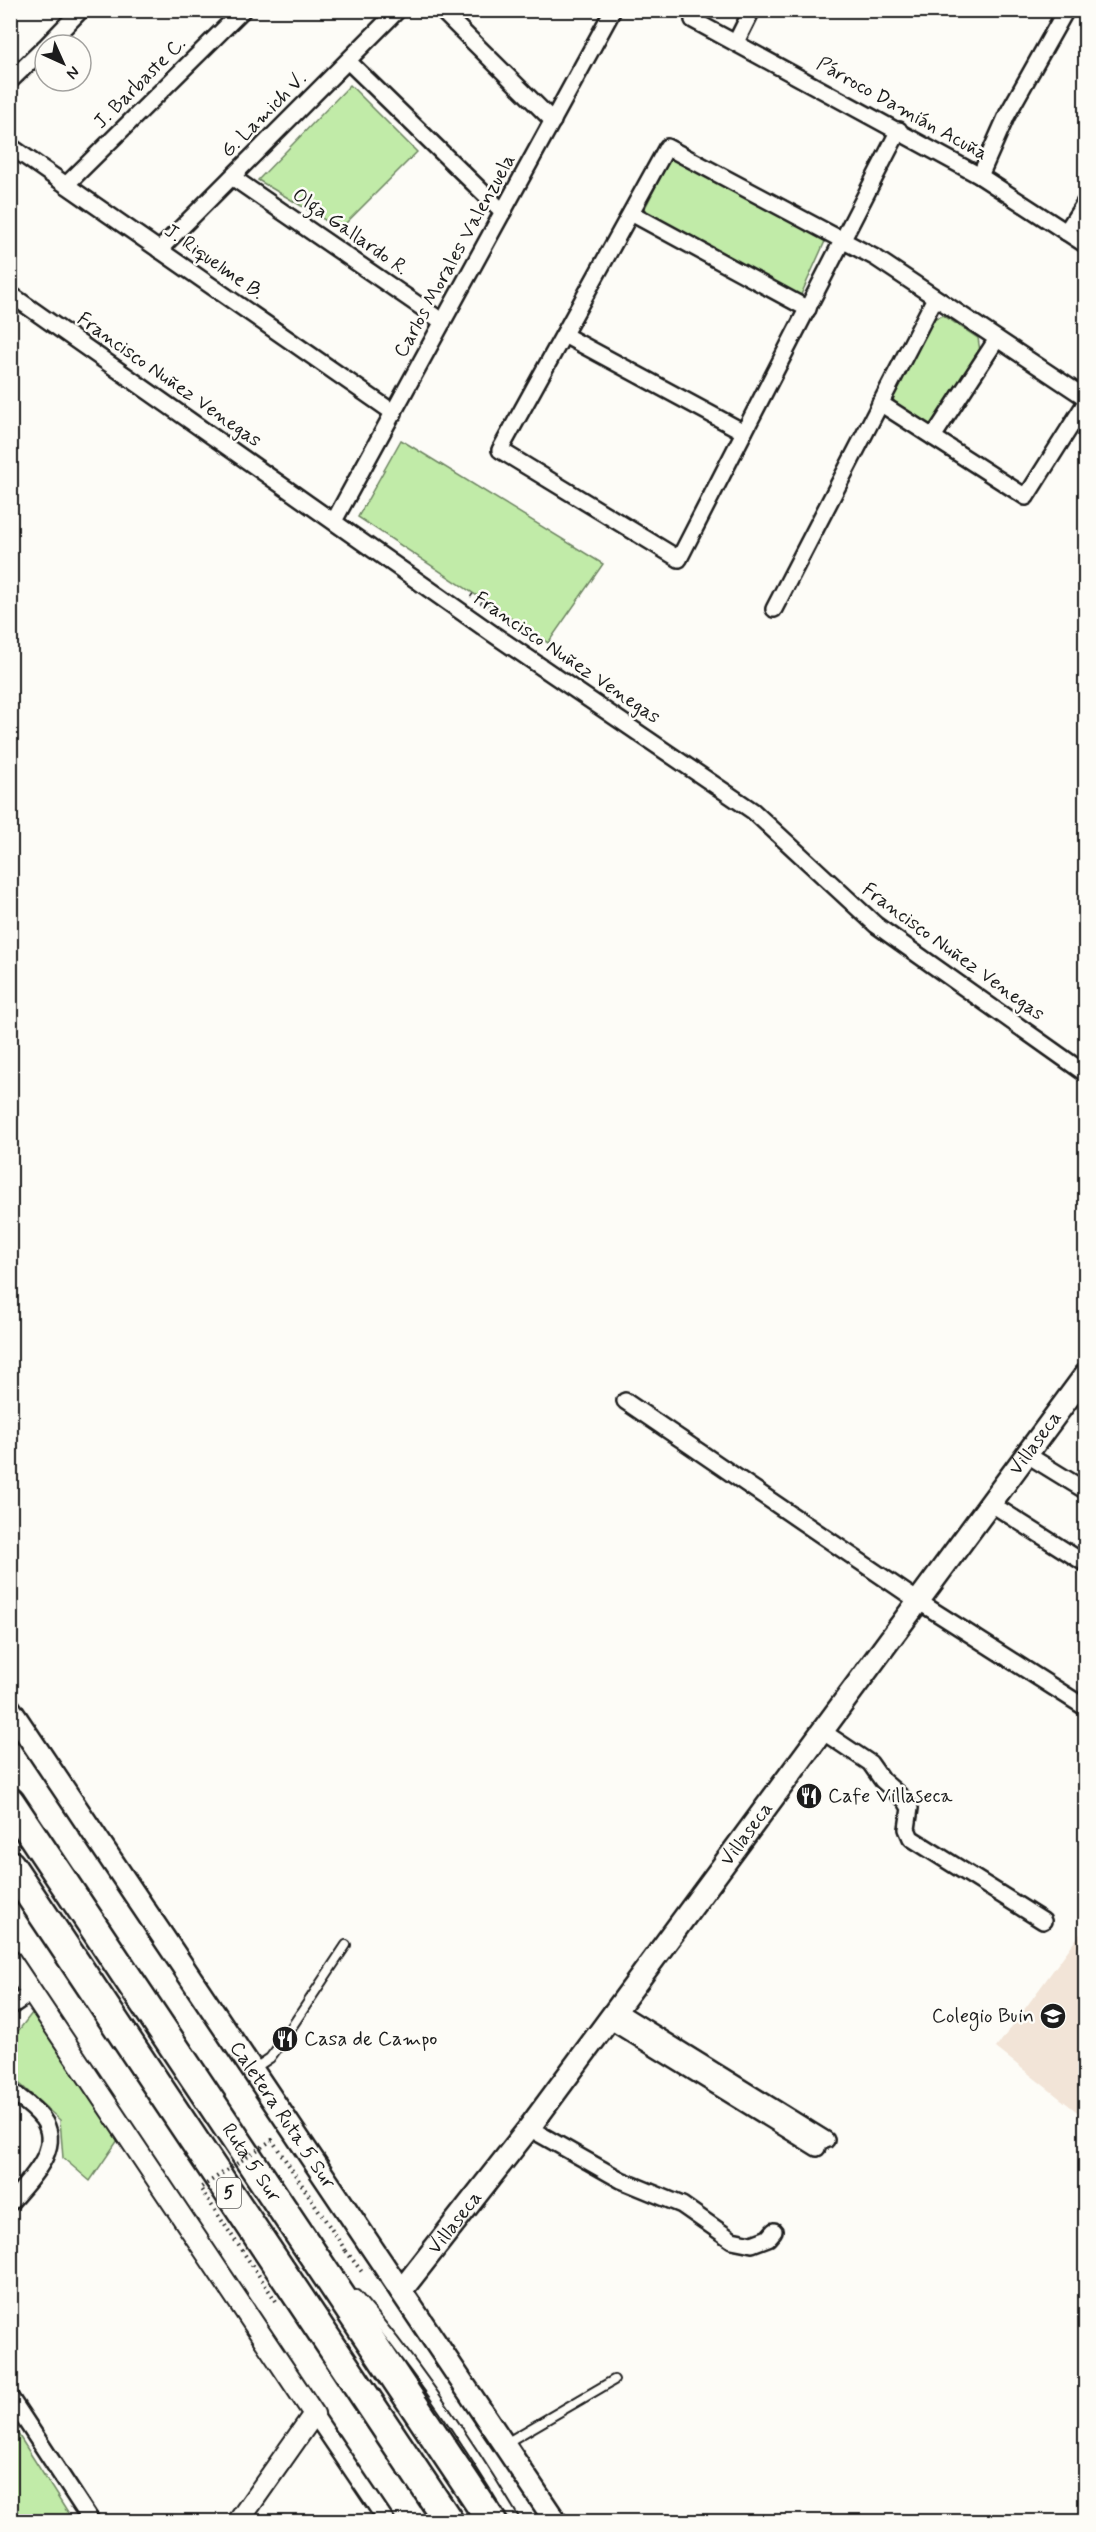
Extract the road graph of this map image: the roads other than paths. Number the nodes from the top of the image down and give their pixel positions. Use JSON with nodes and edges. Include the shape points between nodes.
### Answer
{"nodes":[{"id":1,"x":81,"y":10,"type":"edge"},
{"id":2,"x":243,"y":10,"type":"edge"},
{"id":3,"x":398,"y":10,"type":"edge"},
{"id":4,"x":441,"y":10,"type":"edge"},
{"id":5,"x":613,"y":10,"type":"edge"},
{"id":6,"x":752,"y":10,"type":"edge"},
{"id":7,"x":922,"y":10,"type":"edge"},
{"id":8,"x":929,"y":10,"type":"edge"},
{"id":9,"x":1066,"y":10,"type":"edge"},
{"id":10,"x":693,"y":20,"type":"dead end"},
{"id":11,"x":59,"y":33,"type":"edge"},
{"id":12,"x":736,"y":42,"type":"junction"},
{"id":13,"x":33,"y":59,"type":"edge"},
{"id":14,"x":348,"y":61,"type":"junction"},
{"id":15,"x":10,"y":81,"type":"edge"},
{"id":16,"x":553,"y":121,"type":"junction"},
{"id":17,"x":899,"y":130,"type":"junction"},
{"id":18,"x":10,"y":146,"type":"edge"},
{"id":19,"x":980,"y":176,"type":"junction"},
{"id":20,"x":232,"y":177,"type":"junction"},
{"id":21,"x":66,"y":185,"type":"junction"},
{"id":22,"x":1086,"y":201,"type":"edge"},
{"id":23,"x":503,"y":212,"type":"junction"},
{"id":24,"x":631,"y":213,"type":"junction"},
{"id":25,"x":1066,"y":232,"type":"junction"},
{"id":26,"x":844,"y":240,"type":"junction"},
{"id":27,"x":1086,"y":245,"type":"edge"},
{"id":28,"x":159,"y":250,"type":"junction"},
{"id":29,"x":10,"y":294,"type":"edge"},
{"id":30,"x":935,"y":298,"type":"junction"},
{"id":31,"x":808,"y":309,"type":"junction"},
{"id":32,"x":443,"y":322,"type":"junction"},
{"id":33,"x":564,"y":335,"type":"junction"},
{"id":34,"x":997,"y":339,"type":"junction"},
{"id":35,"x":1086,"y":400,"type":"edge"},
{"id":36,"x":880,"y":403,"type":"junction"},
{"id":37,"x":394,"y":413,"type":"junction"},
{"id":38,"x":744,"y":432,"type":"junction"},
{"id":39,"x":933,"y":437,"type":"junction"},
{"id":40,"x":334,"y":522,"type":"junction"},
{"id":41,"x":774,"y":609,"type":"dead end"},
{"id":42,"x":1086,"y":1074,"type":"edge"},
{"id":43,"x":1086,"y":1374,"type":"edge"},
{"id":44,"x":625,"y":1401,"type":"dead end"},
{"id":45,"x":1026,"y":1454,"type":"junction"},
{"id":46,"x":1086,"y":1491,"type":"edge"},
{"id":47,"x":990,"y":1503,"type":"junction"},
{"id":48,"x":1086,"y":1564,"type":"edge"},
{"id":49,"x":918,"y":1601,"type":"junction"},
{"id":50,"x":1086,"y":1707,"type":"edge"},
{"id":51,"x":10,"y":1709,"type":"edge"},
{"id":52,"x":822,"y":1731,"type":"junction"},
{"id":53,"x":10,"y":1802,"type":"edge"},
{"id":54,"x":10,"y":1865,"type":"edge"},
{"id":55,"x":1043,"y":1921,"type":"dead end"},
{"id":56,"x":346,"y":1945,"type":"dead end"},
{"id":57,"x":10,"y":1960,"type":"edge"},
{"id":58,"x":32,"y":1992,"type":"junction"},
{"id":59,"x":10,"y":2007,"type":"edge"},
{"id":60,"x":612,"y":2015,"type":"junction"},
{"id":61,"x":254,"y":2069,"type":"junction"},
{"id":62,"x":10,"y":2090,"type":"edge"},
{"id":63,"x":529,"y":2128,"type":"junction"},
{"id":64,"x":821,"y":2144,"type":"dead end"},
{"id":65,"x":10,"y":2203,"type":"edge"},
{"id":66,"x":774,"y":2232,"type":"dead end"},
{"id":67,"x":305,"y":2241,"type":"junction"},
{"id":68,"x":335,"y":2272,"type":"dead end"},
{"id":69,"x":349,"y":2288,"type":"dead end"},
{"id":70,"x":402,"y":2291,"type":"junction"},
{"id":71,"x":614,"y":2380,"type":"dead end"},
{"id":72,"x":10,"y":2397,"type":"edge"},
{"id":73,"x":314,"y":2415,"type":"junction"},
{"id":74,"x":505,"y":2444,"type":"junction"},
{"id":75,"x":92,"y":2522,"type":"edge"},
{"id":76,"x":238,"y":2522,"type":"edge"},
{"id":77,"x":387,"y":2522,"type":"edge"},
{"id":78,"x":449,"y":2522,"type":"edge"},
{"id":79,"x":492,"y":2522,"type":"edge"},
{"id":80,"x":516,"y":2522,"type":"edge"},
{"id":81,"x":556,"y":2522,"type":"edge"}],
"edges":[{"from":1,"to":11,"type":"street"},
{"from":2,"to":21,"type":"street","name":"J. Barbaste C."},
{"from":3,"to":14,"type":"street","name":"G. Lamich V."},
{"from":4,"to":16,"type":"street"},
{"from":5,"to":16,"type":"street","name":"Carlos Morales Valenzuela"},
{"from":6,"to":12,"type":"street"},
{"from":7,"to":8,"type":"street"},
{"from":9,"to":19,"type":"street","via":[[1007,115]]},
{"from":10,"to":12,"type":"street","name":"Párroco Damián Acuña"},
{"from":12,"to":17,"type":"street","name":"Párroco Damián Acuña"},
{"from":13,"to":15,"type":"street"},
{"from":14,"to":20,"type":"street","name":"G. Lamich V."},
{"from":14,"to":23,"type":"street"},
{"from":16,"to":23,"type":"street","name":"Carlos Morales Valenzuela"},
{"from":17,"to":19,"type":"street","name":"Párroco Damián Acuña"},
{"from":17,"to":26,"type":"street"},
{"from":18,"to":21,"type":"street","name":"J. Riquelme B."},
{"from":19,"to":25,"type":"street","name":"Párroco Damián Acuña"},
{"from":20,"to":28,"type":"street","name":"G. Lamich V."},
{"from":20,"to":32,"type":"street","name":"Olga Gallardo R."},
{"from":21,"to":28,"type":"street","name":"J. Riquelme B."},
{"from":22,"to":25,"type":"street"},
{"from":23,"to":32,"type":"street","name":"Carlos Morales Valenzuela"},
{"from":24,"to":26,"type":"street","via":[[667,147]]},
{"from":24,"to":31,"type":"street"},
{"from":24,"to":33,"type":"street"},
{"from":25,"to":27,"type":"street","name":"Párroco Damián Acuña"},
{"from":26,"to":30,"type":"street"},
{"from":26,"to":31,"type":"street"},
{"from":28,"to":37,"type":"street","name":"J. Riquelme B."},
{"from":29,"to":40,"type":"street","name":"Francisco Nuñez Venegas"},
{"from":30,"to":34,"type":"street"},
{"from":30,"to":36,"type":"street"},
{"from":31,"to":38,"type":"street"},
{"from":32,"to":37,"type":"street","name":"Carlos Morales Valenzuela"},
{"from":33,"to":38,"type":"street"},
{"from":33,"to":38,"type":"street","via":[[500,450],[679,559]]},
{"from":34,"to":35,"type":"street"},
{"from":34,"to":39,"type":"street"},
{"from":35,"to":39,"type":"street","via":[[1026,497]]},
{"from":36,"to":39,"type":"street"},
{"from":36,"to":41,"type":"street"},
{"from":37,"to":40,"type":"street","name":"Carlos Morales Valenzuela"},
{"from":40,"to":42,"type":"street","name":"Francisco Nuñez Venegas","via":[[753,811],[876,925]]},
{"from":43,"to":45,"type":"main road","name":"Villaseca"},
{"from":44,"to":49,"type":"street"},
{"from":45,"to":46,"type":"street"},
{"from":45,"to":47,"type":"main road","name":"Villaseca"},
{"from":47,"to":48,"type":"street"},
{"from":47,"to":49,"type":"main road","name":"Villaseca"},
{"from":49,"to":50,"type":"street"},
{"from":49,"to":52,"type":"main road","name":"Villaseca"},
{"from":51,"to":61,"type":"main road","name":"Caletera Ruta 5 Sur"},
{"from":52,"to":55,"type":"street","via":[[870,1763],[905,1800],[910,1808],[907,1829],[911,1838]]},
{"from":52,"to":60,"type":"main road","name":"Villaseca"},
{"from":53,"to":67,"type":"highway","name":"Ruta 5 Sur","number":"5"},
{"from":54,"to":78,"type":"highway","name":"Ruta 5 Sur","number":"5"},
{"from":56,"to":61,"type":"lane","via":[[279,2046]]},
{"from":57,"to":58,"type":"street"},
{"from":58,"to":59,"type":"street"},
{"from":58,"to":73,"type":"street"},
{"from":60,"to":63,"type":"main road","name":"Villaseca"},
{"from":60,"to":64,"type":"street"},
{"from":61,"to":70,"type":"main road","name":"Caletera Ruta 5 Sur"},
{"from":62,"to":65,"type":"street","via":[[42,2117],[50,2141],[45,2158]]},
{"from":63,"to":66,"type":"street","via":[[621,2180],[682,2205],[732,2240],[752,2244]]},
{"from":63,"to":70,"type":"main road","name":"Villaseca"},
{"from":67,"to":68,"type":"lane"},
{"from":67,"to":79,"type":"highway","name":"Ruta 5 Sur","number":"5"},
{"from":69,"to":80,"type":"lane","via":[[434,2394]]},
{"from":70,"to":74,"type":"main road","name":"Caletera Ruta 5 Sur"},
{"from":71,"to":74,"type":"lane"},
{"from":72,"to":75,"type":"street"},
{"from":73,"to":76,"type":"street"},
{"from":73,"to":77,"type":"street"},
{"from":74,"to":81,"type":"main road","name":"Caletera Ruta 5 Sur"}]}
